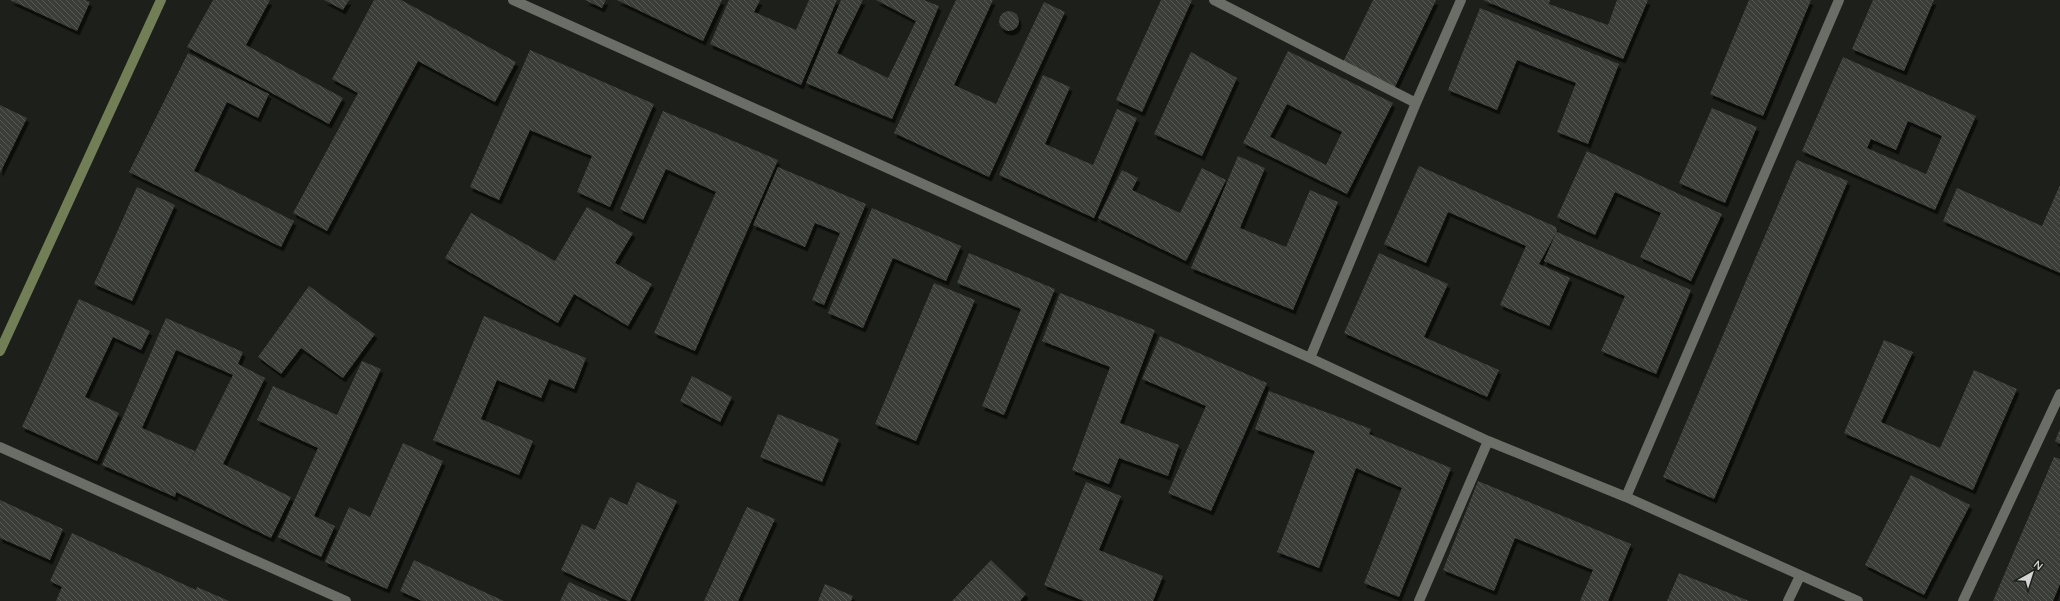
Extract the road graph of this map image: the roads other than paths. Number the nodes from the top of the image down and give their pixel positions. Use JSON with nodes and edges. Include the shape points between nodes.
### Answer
{"nodes":[{"id":1,"x":161,"y":0,"type":"edge"},
{"id":2,"x":514,"y":0,"type":"edge"},
{"id":3,"x":1214,"y":0,"type":"edge"},
{"id":4,"x":1461,"y":0,"type":"edge"},
{"id":5,"x":1839,"y":0,"type":"edge"},
{"id":6,"x":1416,"y":103,"type":"junction"},
{"id":7,"x":0,"y":351,"type":"edge"},
{"id":8,"x":1310,"y":358,"type":"junction"},
{"id":9,"x":2060,"y":394,"type":"edge"},
{"id":10,"x":1488,"y":441,"type":"junction"},
{"id":11,"x":0,"y":447,"type":"edge"},
{"id":12,"x":1626,"y":497,"type":"junction"},
{"id":13,"x":1800,"y":576,"type":"junction"},
{"id":14,"x":346,"y":601,"type":"edge"},
{"id":15,"x":1419,"y":601,"type":"edge"},
{"id":16,"x":1788,"y":601,"type":"edge"},
{"id":17,"x":1858,"y":601,"type":"edge"},
{"id":18,"x":1964,"y":601,"type":"edge"}],
"edges":[{"from":1,"to":7,"type":"main road"},
{"from":2,"to":8,"type":"street"},
{"from":3,"to":6,"type":"street"},
{"from":4,"to":6,"type":"street"},
{"from":5,"to":12,"type":"street"},
{"from":6,"to":8,"type":"street"},
{"from":8,"to":10,"type":"street"},
{"from":9,"to":18,"type":"street"},
{"from":10,"to":12,"type":"street"},
{"from":10,"to":15,"type":"street"},
{"from":11,"to":14,"type":"street"},
{"from":12,"to":13,"type":"street"},
{"from":13,"to":16,"type":"street"},
{"from":13,"to":17,"type":"street"}]}
